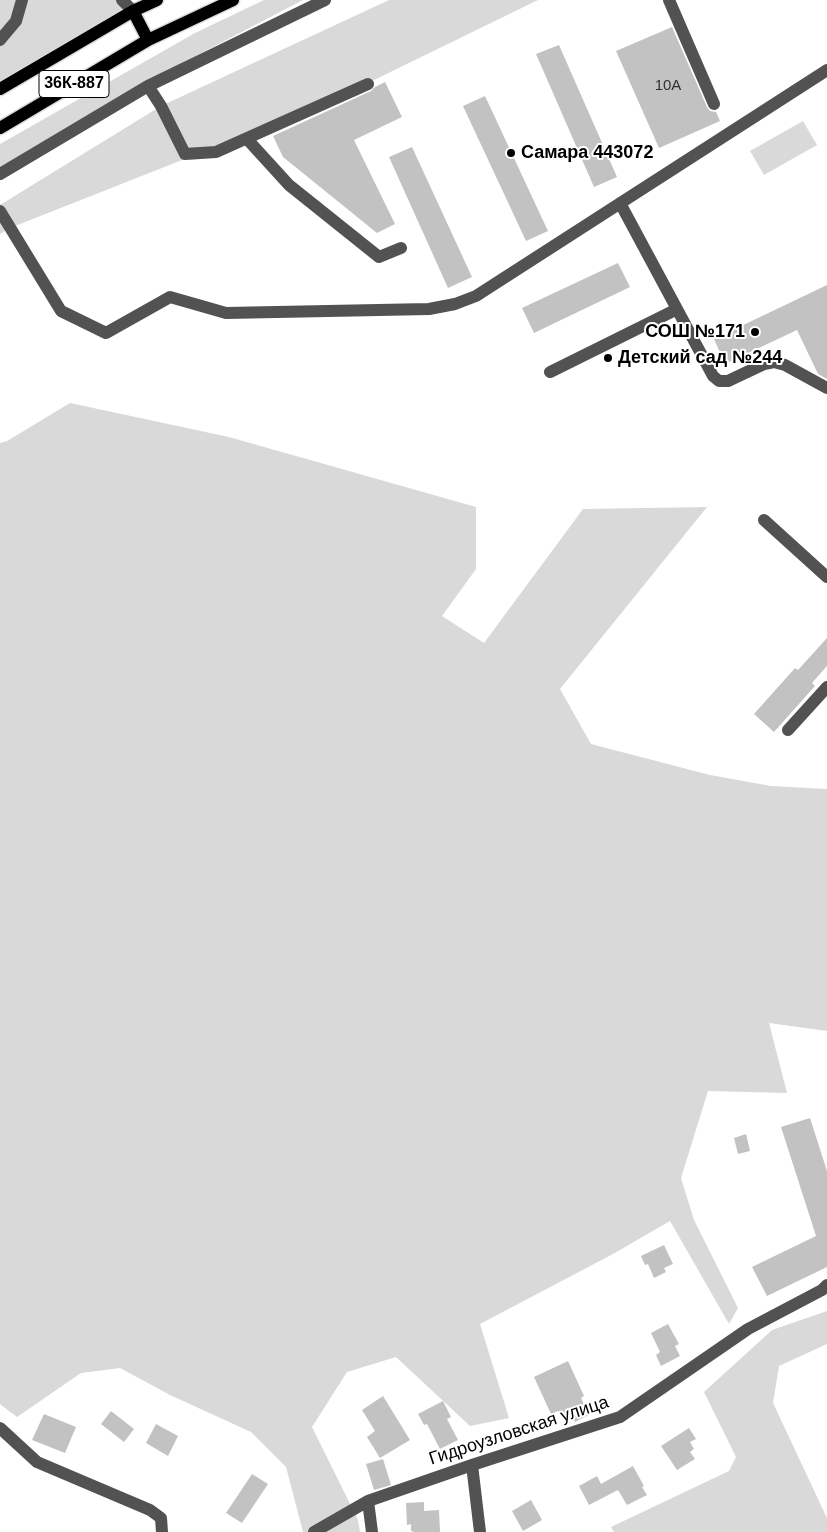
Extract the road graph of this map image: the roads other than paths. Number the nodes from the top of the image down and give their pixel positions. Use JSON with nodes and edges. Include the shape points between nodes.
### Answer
{"nodes":[{"id":1,"x":22,"y":0,"type":"edge"},
{"id":2,"x":122,"y":0,"type":"edge"},
{"id":3,"x":157,"y":0,"type":"edge"},
{"id":4,"x":233,"y":0,"type":"edge"},
{"id":5,"x":325,"y":0,"type":"edge"},
{"id":6,"x":669,"y":0,"type":"edge"},
{"id":7,"x":132,"y":5,"type":"edge"},
{"id":8,"x":0,"y":40,"type":"edge"},
{"id":9,"x":148,"y":40,"type":"junction"},
{"id":10,"x":827,"y":70,"type":"edge"},
{"id":11,"x":368,"y":84,"type":"dead end"},
{"id":12,"x":148,"y":86,"type":"junction"},
{"id":13,"x":0,"y":89,"type":"edge"},
{"id":14,"x":714,"y":104,"type":"dead end"},
{"id":15,"x":0,"y":128,"type":"edge"},
{"id":16,"x":247,"y":139,"type":"junction"},
{"id":17,"x":0,"y":174,"type":"edge"},
{"id":18,"x":620,"y":204,"type":"junction"},
{"id":19,"x":0,"y":211,"type":"edge"},
{"id":20,"x":401,"y":248,"type":"dead end"},
{"id":21,"x":677,"y":309,"type":"junction"},
{"id":22,"x":550,"y":372,"type":"dead end"},
{"id":23,"x":827,"y":388,"type":"edge"},
{"id":24,"x":764,"y":520,"type":"dead end"},
{"id":25,"x":827,"y":577,"type":"edge"},
{"id":26,"x":827,"y":687,"type":"edge"},
{"id":27,"x":788,"y":730,"type":"dead end"},
{"id":28,"x":827,"y":1285,"type":"edge"},
{"id":29,"x":0,"y":1428,"type":"edge"},
{"id":30,"x":472,"y":1465,"type":"junction"},
{"id":31,"x":368,"y":1501,"type":"junction"},
{"id":32,"x":162,"y":1532,"type":"edge"},
{"id":33,"x":314,"y":1532,"type":"edge"},
{"id":34,"x":372,"y":1532,"type":"edge"},
{"id":35,"x":480,"y":1532,"type":"edge"}],
"edges":[{"from":1,"to":8,"type":"street","via":[[16,21]]},
{"from":2,"to":7,"type":"street"},
{"from":3,"to":7,"type":"main road","number":"36К-887"},
{"from":4,"to":9,"type":"main road","number":"36К-887"},
{"from":5,"to":12,"type":"street"},
{"from":6,"to":14,"type":"street"},
{"from":7,"to":9,"type":"main road"},
{"from":7,"to":13,"type":"main road","number":"36К-887"},
{"from":9,"to":15,"type":"main road","number":"36К-887"},
{"from":10,"to":18,"type":"street"},
{"from":11,"to":16,"type":"street"},
{"from":12,"to":16,"type":"street","via":[[185,154],[216,152]]},
{"from":12,"to":17,"type":"street"},
{"from":16,"to":20,"type":"street","via":[[289,186],[380,257]]},
{"from":18,"to":19,"type":"street","via":[[476,296],[455,304],[430,309],[226,313],[170,297],[106,333],[61,311]]},
{"from":18,"to":21,"type":"street"},
{"from":21,"to":22,"type":"street"},
{"from":21,"to":23,"type":"street","via":[[714,376],[720,381],[728,381],[774,362]]},
{"from":24,"to":25,"type":"street"},
{"from":26,"to":27,"type":"street"},
{"from":28,"to":30,"type":"street","name":"Гидроузловская улица","via":[[748,1329],[620,1417]]},
{"from":29,"to":32,"type":"street","via":[[37,1462],[150,1510],[161,1518]]},
{"from":30,"to":31,"type":"street","name":"Гидроузловская улица"},
{"from":30,"to":35,"type":"street"},
{"from":31,"to":33,"type":"street","name":"Гидроузловская улица"},
{"from":31,"to":34,"type":"street"}]}
